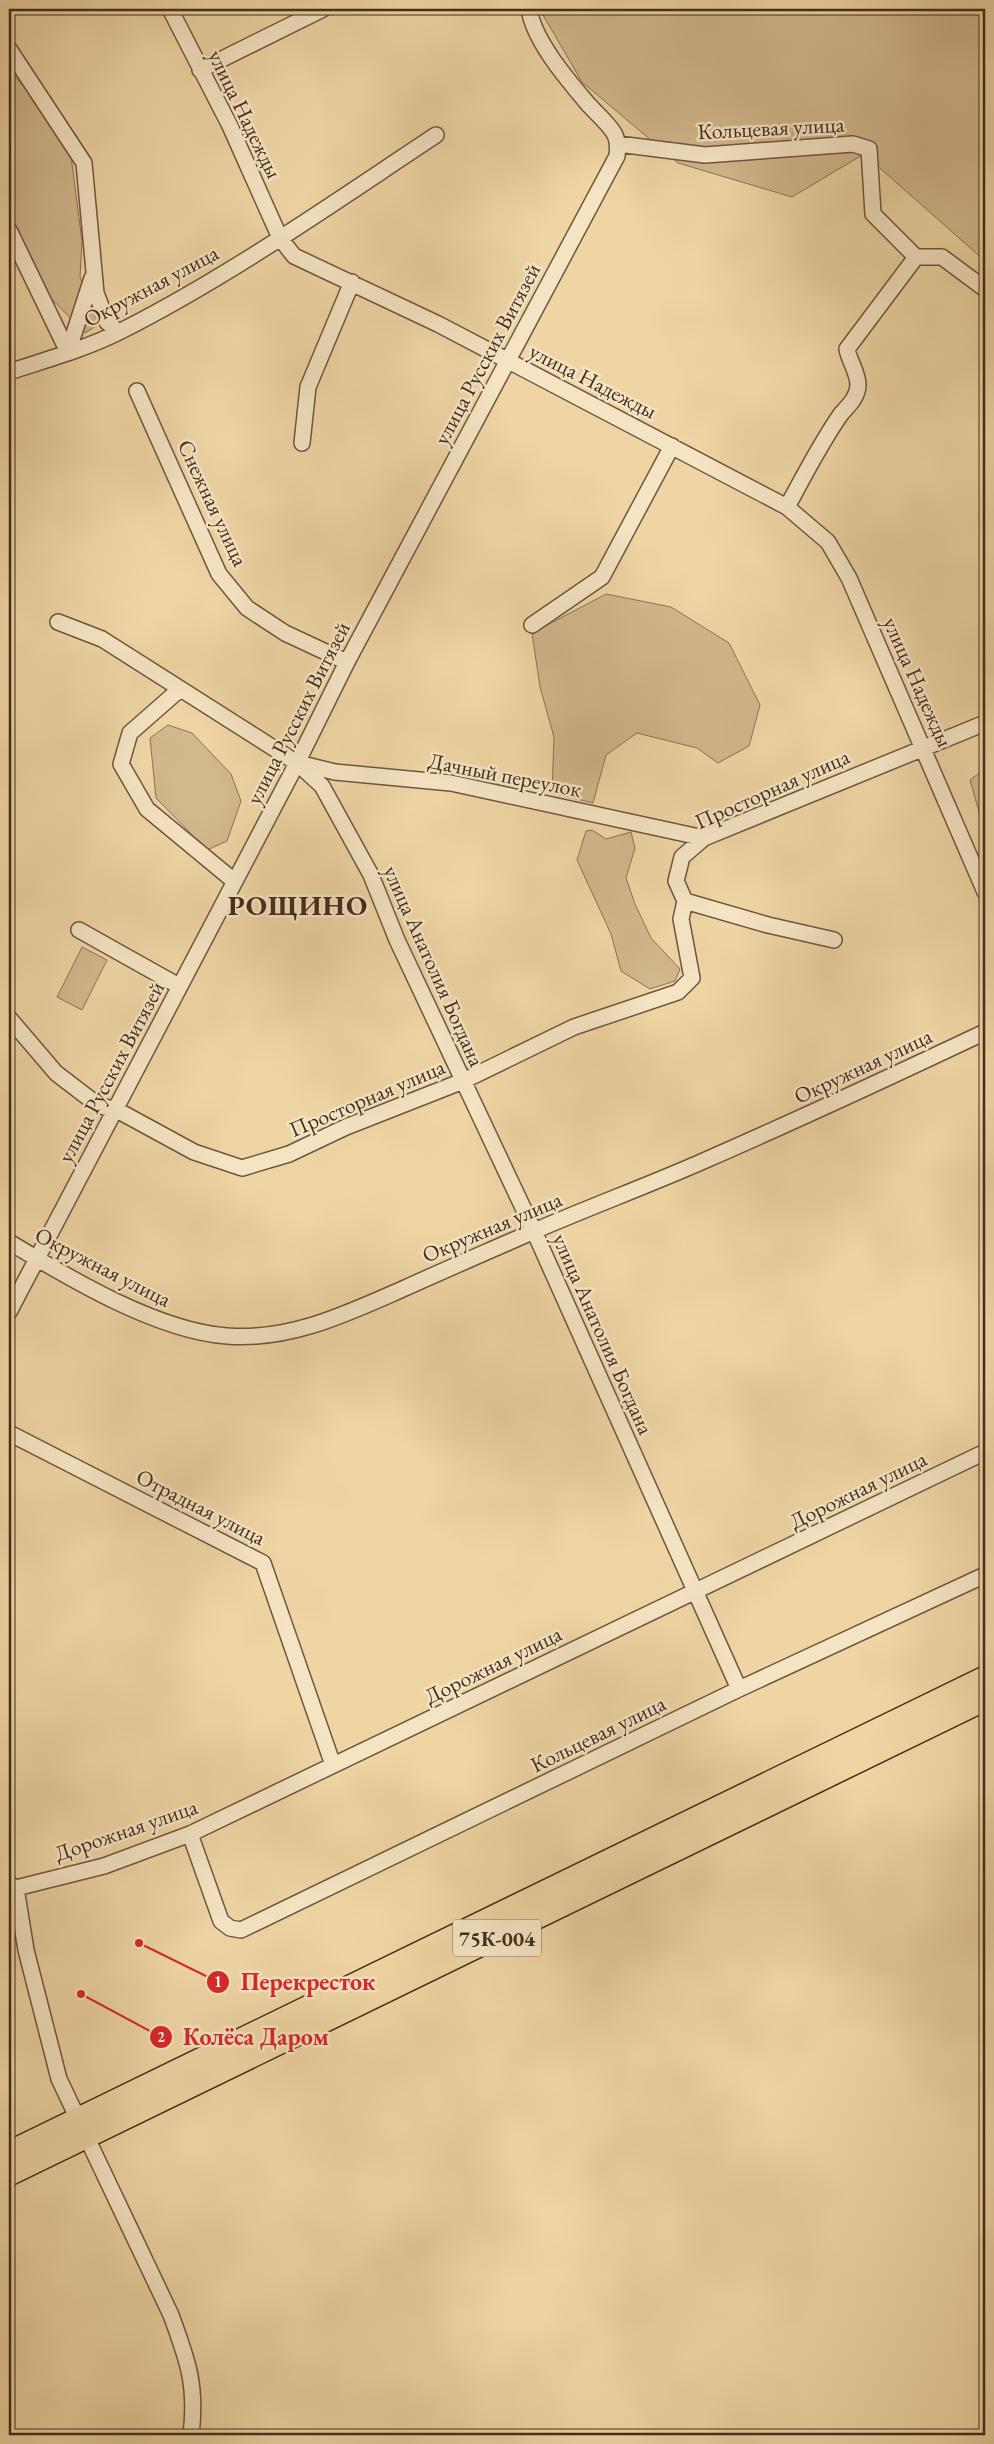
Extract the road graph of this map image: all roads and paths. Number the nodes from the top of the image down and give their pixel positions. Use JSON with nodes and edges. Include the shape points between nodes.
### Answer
{"nodes":[{"id":1,"x":170,"y":9,"type":"edge"},
{"id":2,"x":323,"y":9,"type":"edge"},
{"id":3,"x":529,"y":9,"type":"edge"},
{"id":4,"x":9,"y":49,"type":"edge"},
{"id":5,"x":200,"y":70,"type":"junction"},
{"id":6,"x":436,"y":135,"type":"dead end"},
{"id":7,"x":616,"y":138,"type":"junction"},
{"id":8,"x":9,"y":230,"type":"edge"},
{"id":9,"x":280,"y":238,"type":"junction"},
{"id":10,"x":916,"y":257,"type":"junction"},
{"id":11,"x":93,"y":276,"type":"junction"},
{"id":12,"x":352,"y":282,"type":"junction"},
{"id":13,"x":985,"y":289,"type":"edge"},
{"id":14,"x":118,"y":332,"type":"junction"},
{"id":15,"x":68,"y":352,"type":"junction"},
{"id":16,"x":508,"y":361,"type":"junction"},
{"id":17,"x":9,"y":372,"type":"edge"},
{"id":18,"x":137,"y":391,"type":"dead end"},
{"id":19,"x":302,"y":443,"type":"dead end"},
{"id":20,"x":672,"y":446,"type":"junction"},
{"id":21,"x":787,"y":508,"type":"junction"},
{"id":22,"x":58,"y":622,"type":"dead end"},
{"id":23,"x":532,"y":625,"type":"dead end"},
{"id":24,"x":347,"y":662,"type":"junction"},
{"id":25,"x":179,"y":690,"type":"junction"},
{"id":26,"x":985,"y":724,"type":"edge"},
{"id":27,"x":925,"y":750,"type":"junction"},
{"id":28,"x":297,"y":763,"type":"junction"},
{"id":29,"x":704,"y":838,"type":"junction"},
{"id":30,"x":234,"y":881,"type":"junction"},
{"id":31,"x":985,"y":892,"type":"edge"},
{"id":32,"x":685,"y":901,"type":"junction"},
{"id":33,"x":79,"y":930,"type":"dead end"},
{"id":34,"x":834,"y":940,"type":"dead end"},
{"id":35,"x":179,"y":986,"type":"junction"},
{"id":36,"x":9,"y":1018,"type":"edge"},
{"id":37,"x":985,"y":1032,"type":"edge"},
{"id":38,"x":463,"y":1081,"type":"junction"},
{"id":39,"x":115,"y":1109,"type":"junction"},
{"id":40,"x":534,"y":1231,"type":"junction"},
{"id":41,"x":9,"y":1242,"type":"edge"},
{"id":42,"x":38,"y":1259,"type":"junction"},
{"id":43,"x":9,"y":1312,"type":"edge"},
{"id":44,"x":9,"y":1433,"type":"edge"},
{"id":45,"x":985,"y":1452,"type":"edge"},
{"id":46,"x":985,"y":1576,"type":"edge"},
{"id":47,"x":696,"y":1591,"type":"junction"},
{"id":48,"x":985,"y":1677,"type":"edge"},
{"id":49,"x":739,"y":1689,"type":"junction"},
{"id":50,"x":985,"y":1700,"type":"edge"},
{"id":51,"x":333,"y":1765,"type":"junction"},
{"id":52,"x":190,"y":1834,"type":"junction"},
{"id":53,"x":12,"y":1886,"type":"edge"},
{"id":54,"x":81,"y":2128,"type":"junction"},
{"id":55,"x":9,"y":2152,"type":"edge"},
{"id":56,"x":9,"y":2175,"type":"edge"},
{"id":57,"x":191,"y":2435,"type":"edge"}],
"edges":[{"from":1,"to":5,"type":"street","name":"улица Надежды"},
{"from":2,"to":5,"type":"street"},
{"from":3,"to":7,"type":"street","via":[[531,24],[557,65]]},
{"from":4,"to":11,"type":"street","via":[[84,163]]},
{"from":5,"to":9,"type":"street","name":"улица Надежды","via":[[230,126]]},
{"from":6,"to":9,"type":"street"},
{"from":7,"to":10,"type":"street","name":"Кольцевая улица","via":[[704,155],[853,144],[869,149],[873,214]]},
{"from":7,"to":16,"type":"street","name":"улица Русских Витязей","via":[[617,156]]},
{"from":8,"to":15,"type":"street"},
{"from":9,"to":12,"type":"street","name":"улица Надежды","via":[[294,256]]},
{"from":9,"to":14,"type":"street","name":"Окружная улица"},
{"from":10,"to":13,"type":"street","via":[[942,257]]},
{"from":10,"to":21,"type":"street","via":[[848,348],[857,376],[854,397],[816,452]]},
{"from":11,"to":14,"type":"street","via":[[107,322]]},
{"from":11,"to":15,"type":"street"},
{"from":12,"to":16,"type":"street","name":"улица Надежды"},
{"from":12,"to":19,"type":"street","via":[[308,387]]},
{"from":14,"to":15,"type":"street","name":"Окружная улица"},
{"from":15,"to":17,"type":"street","name":"Окружная улица"},
{"from":16,"to":20,"type":"street","name":"улица Надежды"},
{"from":16,"to":24,"type":"street","name":"улица Русских Витязей"},
{"from":18,"to":24,"type":"street","name":"Снежная улица","via":[[219,574],[246,608],[285,632]]},
{"from":20,"to":21,"type":"street","name":"улица Надежды"},
{"from":20,"to":23,"type":"street","via":[[602,577]]},
{"from":21,"to":27,"type":"street","name":"улица Надежды","via":[[828,542],[849,578]]},
{"from":22,"to":25,"type":"street","via":[[102,639]]},
{"from":24,"to":28,"type":"street","name":"улица Русских Витязей"},
{"from":25,"to":28,"type":"street"},
{"from":25,"to":30,"type":"street","via":[[130,732],[121,764],[147,809]]},
{"from":26,"to":27,"type":"street","name":"Просторная улица"},
{"from":27,"to":29,"type":"street","name":"Просторная улица","via":[[878,766]]},
{"from":27,"to":31,"type":"street","name":"улица Надежды"},
{"from":28,"to":29,"type":"street","name":"Дачный переулок","via":[[335,772],[451,783]]},
{"from":28,"to":30,"type":"street","name":"улица Русских Витязей"},
{"from":28,"to":38,"type":"street","name":"улица Анатолия Богдана","via":[[322,786],[371,875],[397,940]]},
{"from":29,"to":32,"type":"street","name":"Просторная улица","via":[[682,857],[676,882]]},
{"from":30,"to":35,"type":"street","name":"улица Русских Витязей"},
{"from":32,"to":34,"type":"street"},
{"from":32,"to":38,"type":"street","name":"Просторная улица","via":[[682,919],[692,978],[678,992],[574,1027]]},
{"from":33,"to":35,"type":"street"},
{"from":35,"to":39,"type":"street","name":"улица Русских Витязей"},
{"from":36,"to":39,"type":"street","name":"Просторная улица","via":[[56,1073],[99,1106]]},
{"from":37,"to":40,"type":"street","name":"Окружная улица","via":[[697,1164]]},
{"from":38,"to":39,"type":"street","name":"Просторная улица","via":[[346,1127],[289,1154],[242,1168],[194,1152]]},
{"from":38,"to":40,"type":"street","name":"улица Анатолия Богдана"},
{"from":39,"to":42,"type":"street","name":"улица Русских Витязей"},
{"from":40,"to":42,"type":"street","name":"Окружная улица","via":[[366,1305],[283,1335],[227,1336],[173,1326]]},
{"from":40,"to":47,"type":"street","name":"улица Анатолия Богдана"},
{"from":41,"to":42,"type":"street","name":"Окружная улица"},
{"from":42,"to":43,"type":"street","name":"улица Русских Витязей"},
{"from":44,"to":51,"type":"street","name":"Отрадная улица","via":[[263,1562]]},
{"from":45,"to":47,"type":"street","name":"Дорожная улица"},
{"from":46,"to":49,"type":"street","name":"Кольцевая улица"},
{"from":47,"to":49,"type":"street","name":"улица Анатолия Богдана"},
{"from":47,"to":51,"type":"street","name":"Дорожная улица"},
{"from":48,"to":54,"type":"highway","number":"75К-004"},
{"from":49,"to":52,"type":"street","name":"Кольцевая улица","via":[[241,1930],[230,1928],[221,1921]]},
{"from":50,"to":54,"type":"highway","number":"75К-004"},
{"from":51,"to":52,"type":"street","name":"Дорожная улица"},
{"from":52,"to":53,"type":"street","name":"Дорожная улица","via":[[104,1866]]},
{"from":53,"to":54,"type":"street","via":[[59,2079]]},
{"from":54,"to":55,"type":"highway","number":"75К-004"},
{"from":54,"to":56,"type":"highway","number":"75К-004"},
{"from":54,"to":57,"type":"street","via":[[171,2316],[184,2352],[193,2384]]}]}
